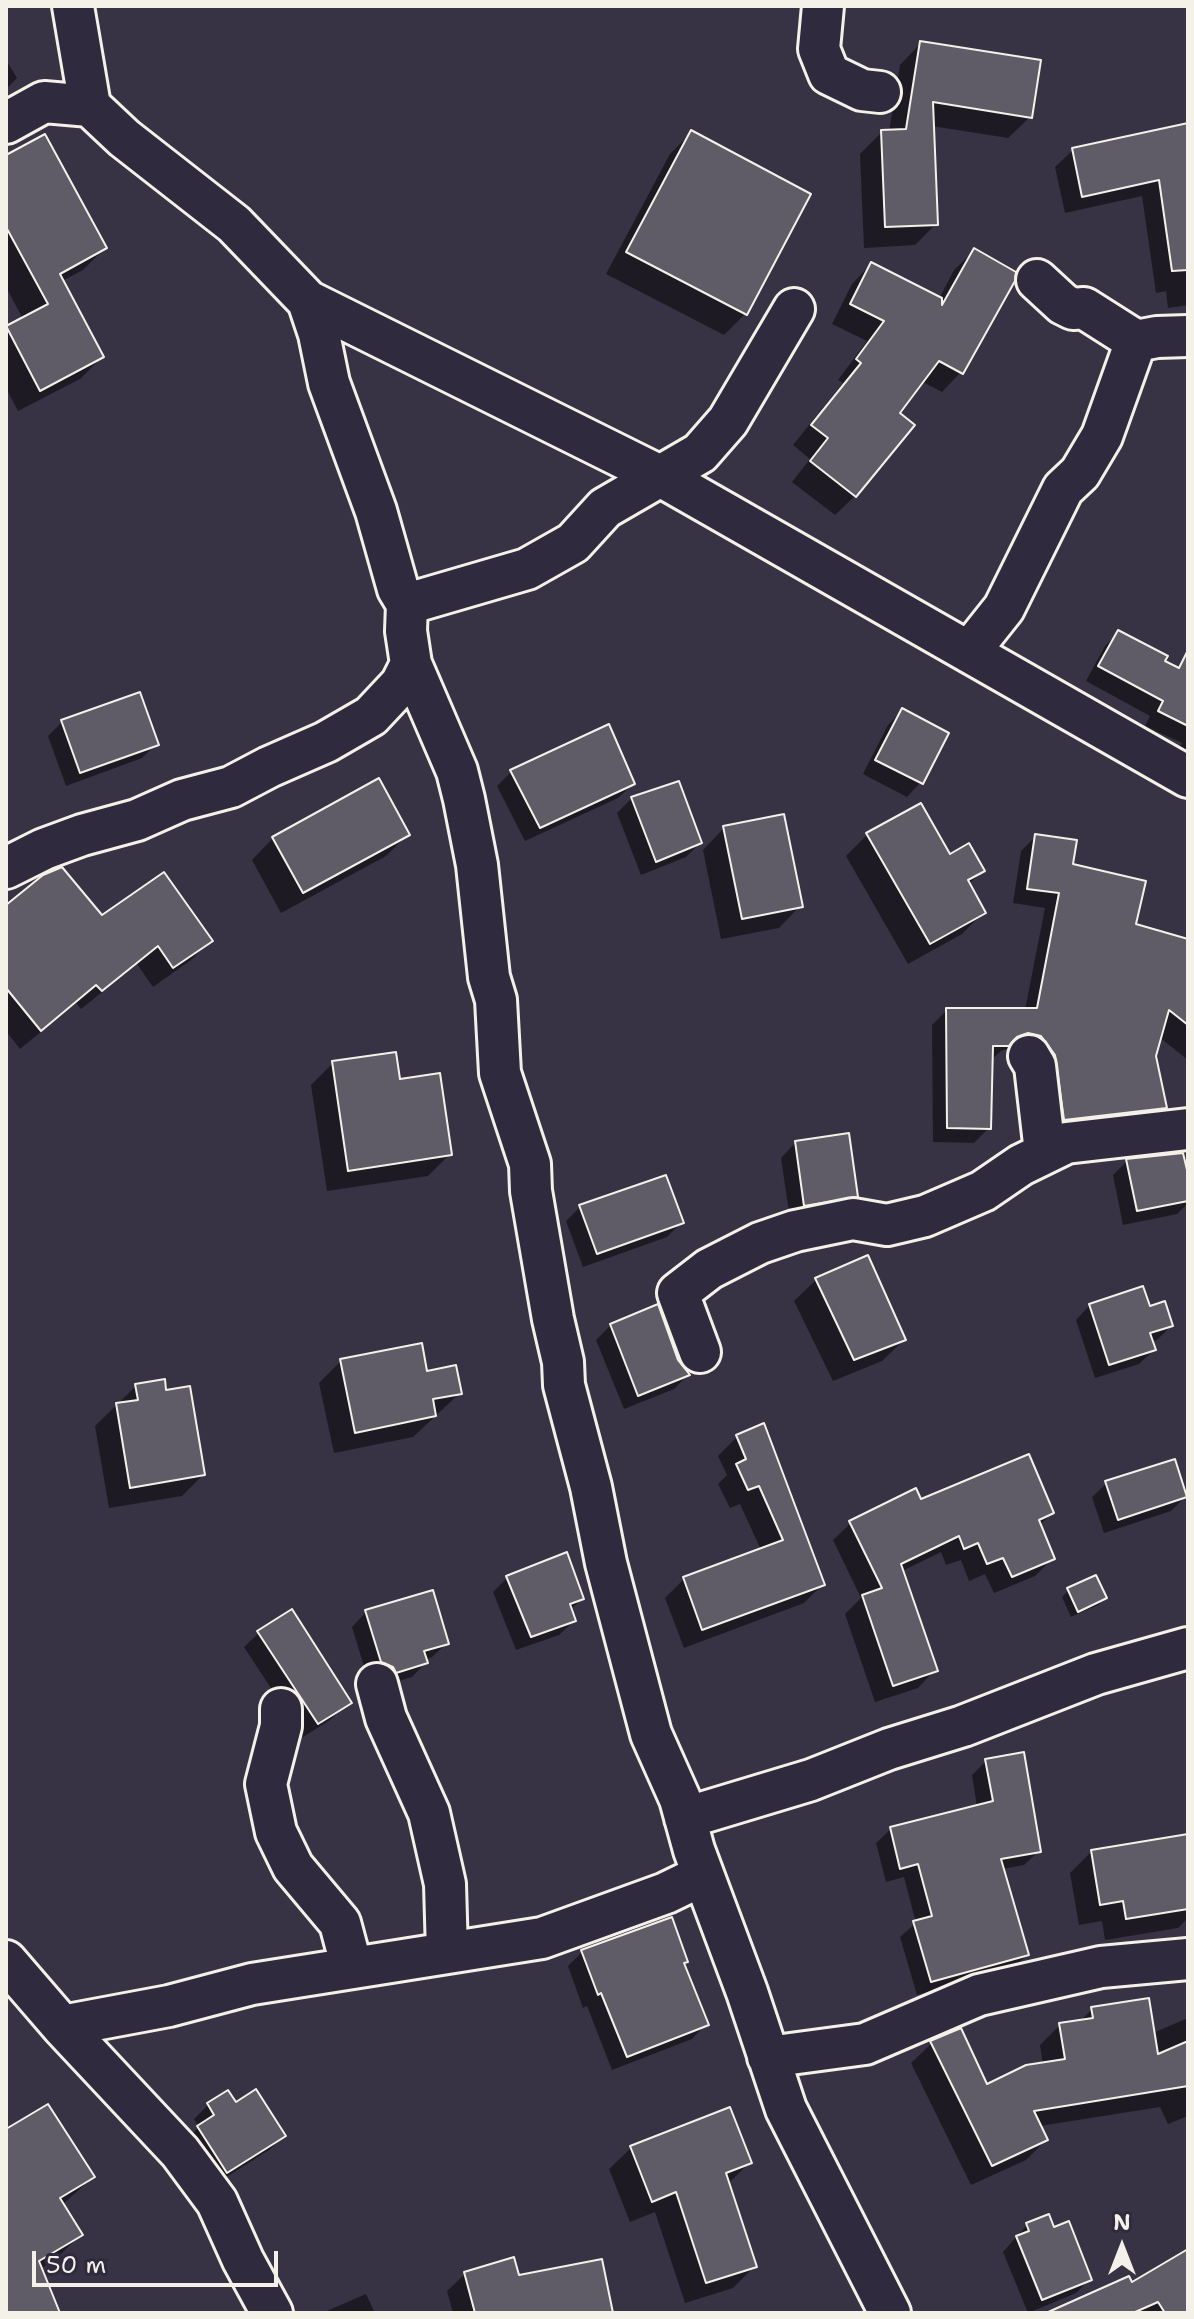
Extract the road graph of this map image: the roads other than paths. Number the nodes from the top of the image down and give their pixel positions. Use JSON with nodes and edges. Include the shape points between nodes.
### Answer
{"nodes":[{"id":1,"x":73,"y":6,"type":"edge"},
{"id":2,"x":823,"y":6,"type":"edge"},
{"id":3,"x":880,"y":92,"type":"dead end"},
{"id":4,"x":90,"y":106,"type":"junction"},
{"id":5,"x":6,"y":123,"type":"edge"},
{"id":6,"x":1037,"y":280,"type":"dead end"},
{"id":7,"x":308,"y":301,"type":"junction"},
{"id":8,"x":794,"y":309,"type":"dead end"},
{"id":9,"x":1188,"y":336,"type":"edge"},
{"id":10,"x":1136,"y":341,"type":"junction"},
{"id":11,"x":662,"y":477,"type":"junction"},
{"id":12,"x":407,"y":604,"type":"junction"},
{"id":13,"x":969,"y":652,"type":"junction"},
{"id":14,"x":411,"y":664,"type":"junction"},
{"id":15,"x":1188,"y":777,"type":"edge"},
{"id":16,"x":6,"y":868,"type":"edge"},
{"id":17,"x":1029,"y":1056,"type":"dead end"},
{"id":18,"x":1188,"y":1129,"type":"edge"},
{"id":19,"x":1045,"y":1152,"type":"junction"},
{"id":20,"x":700,"y":1352,"type":"dead end"},
{"id":21,"x":1188,"y":1648,"type":"edge"},
{"id":22,"x":377,"y":1684,"type":"dead end"},
{"id":23,"x":281,"y":1709,"type":"dead end"},
{"id":24,"x":685,"y":1818,"type":"junction"},
{"id":25,"x":703,"y":1875,"type":"junction"},
{"id":26,"x":447,"y":1953,"type":"junction"},
{"id":27,"x":1188,"y":1959,"type":"edge"},
{"id":28,"x":6,"y":1961,"type":"edge"},
{"id":29,"x":352,"y":1968,"type":"junction"},
{"id":30,"x":62,"y":2026,"type":"junction"},
{"id":31,"x":768,"y":2057,"type":"junction"},
{"id":32,"x":272,"y":2313,"type":"edge"},
{"id":33,"x":890,"y":2313,"type":"edge"}],
"edges":[{"from":1,"to":4,"type":"street"},
{"from":2,"to":3,"type":"street","via":[[819,49],[829,74],[862,90]]},
{"from":4,"to":5,"type":"street","via":[[44,102]]},
{"from":4,"to":7,"type":"street","via":[[234,224]]},
{"from":6,"to":10,"type":"street","via":[[1063,304],[1084,308]]},
{"from":7,"to":11,"type":"street"},
{"from":7,"to":12,"type":"street","via":[[329,383]]},
{"from":8,"to":11,"type":"street","via":[[728,421],[700,453]]},
{"from":9,"to":10,"type":"street"},
{"from":10,"to":13,"type":"street","via":[[1102,436],[1080,473],[1063,489],[1004,608]]},
{"from":11,"to":12,"type":"street","via":[[605,508],[573,543],[527,569]]},
{"from":11,"to":13,"type":"street"},
{"from":12,"to":14,"type":"street"},
{"from":13,"to":15,"type":"street"},
{"from":14,"to":16,"type":"street","via":[[401,684],[371,716],[326,742],[231,787],[82,835]]},
{"from":14,"to":24,"type":"street","via":[[457,771],[477,865],[496,1000],[500,1073],[530,1164],[564,1385],[651,1734]]},
{"from":17,"to":19,"type":"street","via":[[1035,1066]]},
{"from":18,"to":19,"type":"street","via":[[1066,1143]]},
{"from":19,"to":20,"type":"street","via":[[983,1191],[925,1216],[887,1225],[853,1219],[795,1231],[709,1269],[678,1293]]},
{"from":21,"to":24,"type":"street","via":[[1096,1674],[811,1780]]},
{"from":22,"to":26,"type":"street","via":[[386,1718],[429,1813],[445,1884]]},
{"from":23,"to":29,"type":"street","via":[[266,1784],[276,1832],[293,1867],[340,1923]]},
{"from":24,"to":25,"type":"street"},
{"from":25,"to":26,"type":"street","via":[[542,1938]]},
{"from":25,"to":31,"type":"street"},
{"from":26,"to":29,"type":"street"},
{"from":27,"to":31,"type":"street","via":[[1101,1967],[979,1995],[865,2044]]},
{"from":28,"to":30,"type":"street"},
{"from":29,"to":30,"type":"street"},
{"from":30,"to":32,"type":"street","via":[[208,2189]]},
{"from":31,"to":33,"type":"street","via":[[786,2109]]}]}
